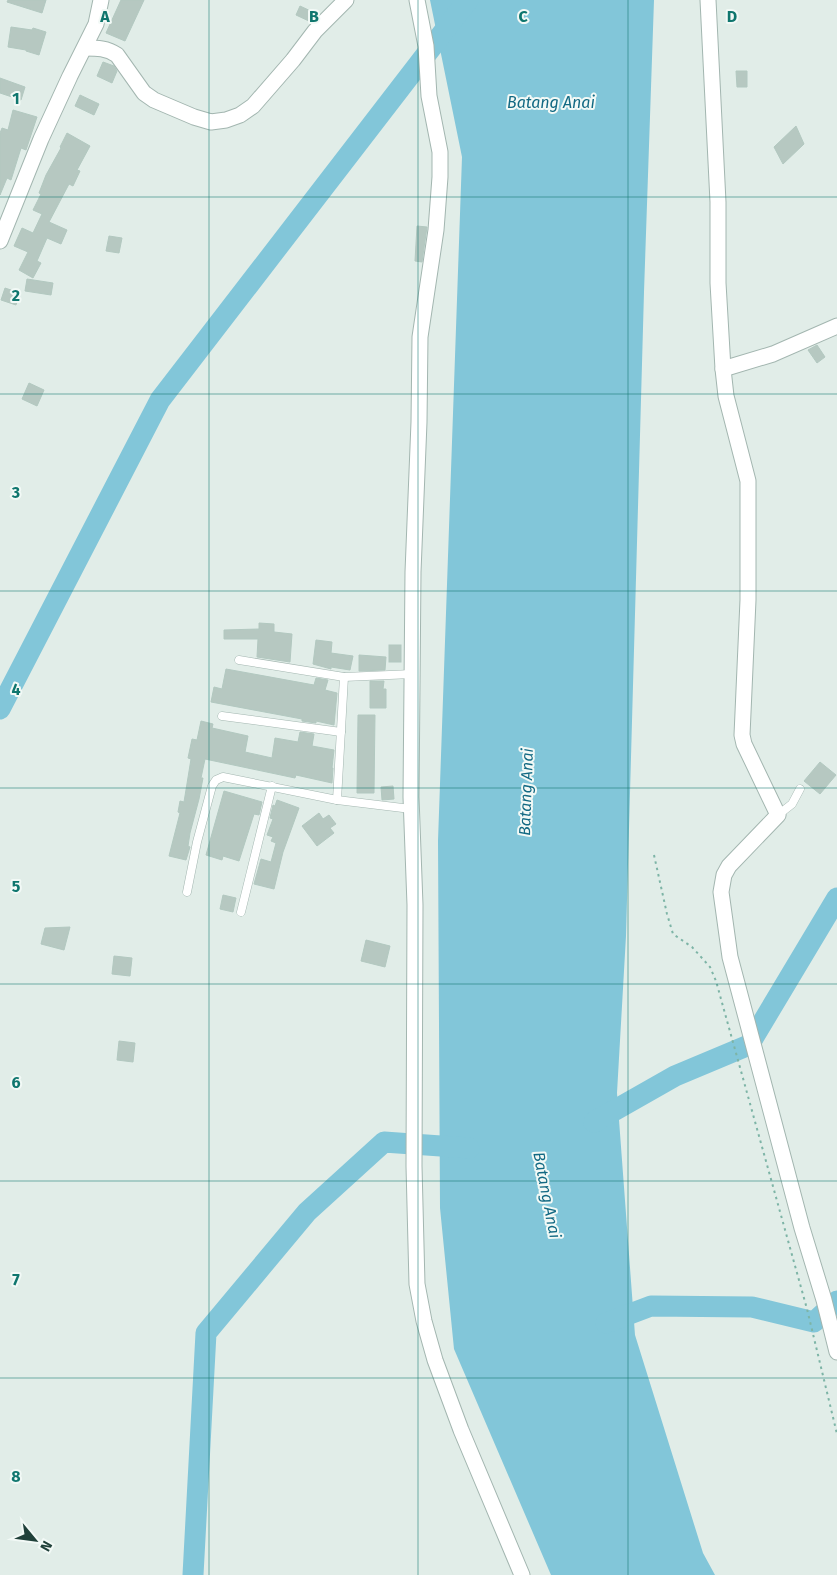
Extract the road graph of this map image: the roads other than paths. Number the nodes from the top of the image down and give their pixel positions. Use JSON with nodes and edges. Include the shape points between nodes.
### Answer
{"nodes":[{"id":1,"x":101,"y":0,"type":"edge"},
{"id":2,"x":346,"y":0,"type":"edge"},
{"id":3,"x":417,"y":0,"type":"edge"},
{"id":4,"x":708,"y":0,"type":"edge"},
{"id":5,"x":85,"y":48,"type":"junction"},
{"id":6,"x":0,"y":241,"type":"edge"},
{"id":7,"x":837,"y":326,"type":"edge"},
{"id":8,"x":723,"y":369,"type":"junction"},
{"id":9,"x":239,"y":660,"type":"dead end"},
{"id":10,"x":412,"y":674,"type":"junction"},
{"id":11,"x":344,"y":677,"type":"junction"},
{"id":12,"x":222,"y":716,"type":"dead end"},
{"id":13,"x":342,"y":732,"type":"junction"},
{"id":14,"x":272,"y":786,"type":"junction"},
{"id":15,"x":800,"y":788,"type":"dead end"},
{"id":16,"x":337,"y":800,"type":"junction"},
{"id":17,"x":411,"y":809,"type":"junction"},
{"id":18,"x":778,"y":815,"type":"junction"},
{"id":19,"x":187,"y":892,"type":"dead end"},
{"id":20,"x":241,"y":912,"type":"dead end"},
{"id":21,"x":837,"y":1352,"type":"edge"},
{"id":22,"x":522,"y":1575,"type":"edge"}],
"edges":[{"from":1,"to":5,"type":"street","via":[[96,24]]},
{"from":2,"to":5,"type":"street","via":[[315,31],[253,106],[226,120],[211,122],[154,100],[144,93],[111,50]]},
{"from":3,"to":10,"type":"street","via":[[440,152],[440,177],[436,230],[420,337]]},
{"from":4,"to":8,"type":"street"},
{"from":5,"to":6,"type":"street","via":[[41,139]]},
{"from":7,"to":8,"type":"street","via":[[773,354]]},
{"from":8,"to":18,"type":"street","via":[[726,396],[748,482],[748,600],[742,734]]},
{"from":9,"to":11,"type":"lane"},
{"from":10,"to":11,"type":"lane"},
{"from":10,"to":17,"type":"street"},
{"from":11,"to":13,"type":"lane"},
{"from":12,"to":13,"type":"lane"},
{"from":13,"to":16,"type":"lane"},
{"from":14,"to":16,"type":"lane"},
{"from":14,"to":19,"type":"lane","via":[[223,777],[216,780],[197,842]]},
{"from":14,"to":20,"type":"lane"},
{"from":15,"to":18,"type":"lane","via":[[792,804]]},
{"from":16,"to":17,"type":"lane"},
{"from":17,"to":22,"type":"street","via":[[415,905],[417,1284],[435,1360]]},
{"from":18,"to":21,"type":"street","via":[[734,858],[724,875],[722,883],[730,956]]}]}
